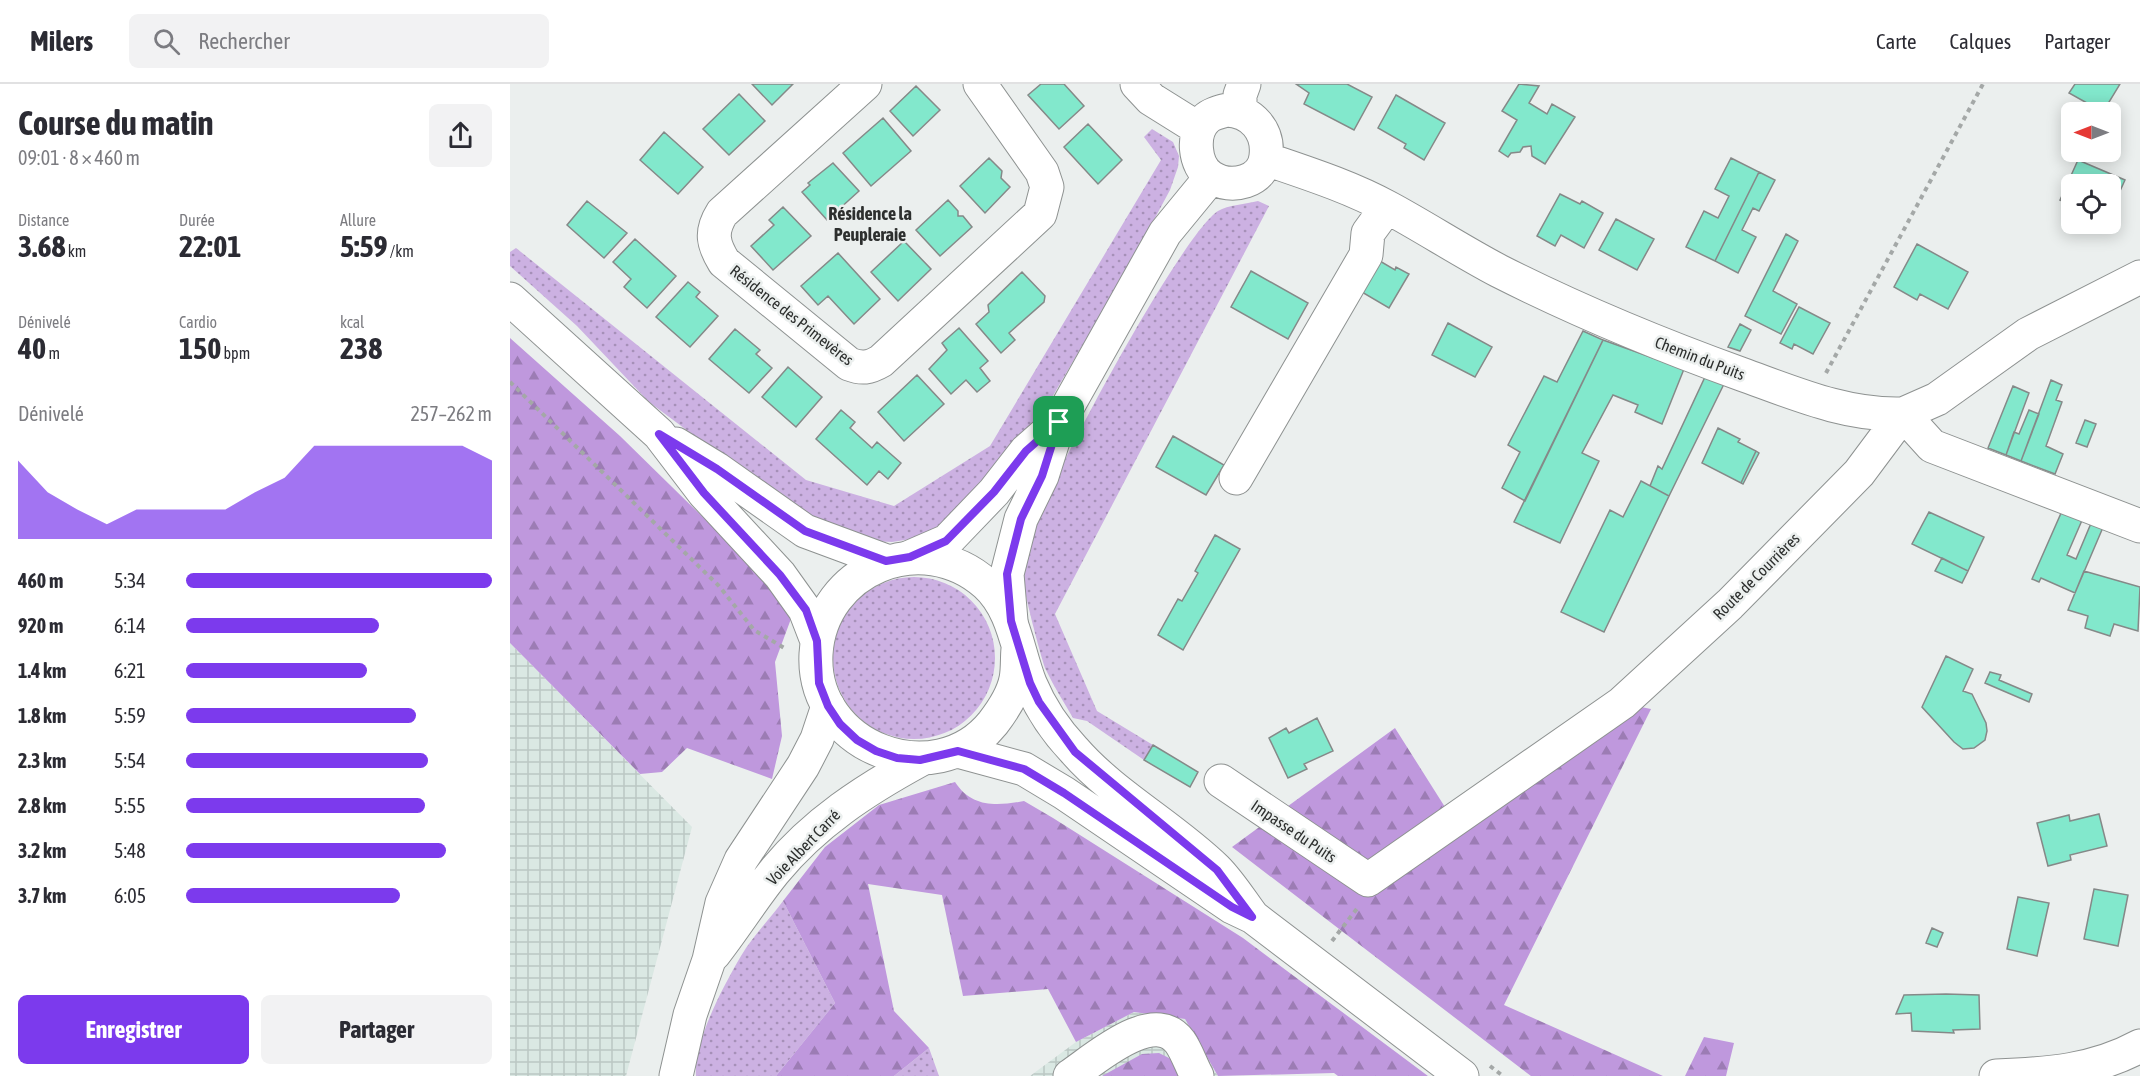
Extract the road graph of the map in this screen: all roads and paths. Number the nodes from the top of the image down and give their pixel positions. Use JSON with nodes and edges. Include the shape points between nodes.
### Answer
{"nodes":[{"id":1,"x":865,"y":84,"type":"edge"},
{"id":2,"x":980,"y":84,"type":"edge"},
{"id":3,"x":1137,"y":84,"type":"edge"},
{"id":4,"x":1983,"y":84,"type":"edge"},
{"id":5,"x":1242,"y":97,"type":"edge"},
{"id":6,"x":1199,"y":129,"type":"junction"},
{"id":7,"x":1266,"y":159,"type":"junction"},
{"id":8,"x":1211,"y":177,"type":"junction"},
{"id":9,"x":1387,"y":207,"type":"junction"},
{"id":10,"x":1368,"y":233,"type":"junction"},
{"id":11,"x":2140,"y":277,"type":"edge"},
{"id":12,"x":510,"y":299,"type":"edge"},
{"id":13,"x":510,"y":382,"type":"edge"},
{"id":14,"x":1812,"y":400,"type":"junction"},
{"id":15,"x":1903,"y":414,"type":"junction"},
{"id":16,"x":1059,"y":422,"type":"junction"},
{"id":17,"x":659,"y":434,"type":"junction"},
{"id":18,"x":1240,"y":442,"type":"dead end"},
{"id":19,"x":1236,"y":478,"type":"dead end"},
{"id":20,"x":2140,"y":526,"type":"edge"},
{"id":21,"x":898,"y":559,"type":"junction"},
{"id":22,"x":1015,"y":635,"type":"junction"},
{"id":23,"x":817,"y":641,"type":"junction"},
{"id":24,"x":784,"y":648,"type":"dead end"},
{"id":25,"x":828,"y":706,"type":"junction"},
{"id":26,"x":958,"y":751,"type":"junction"},
{"id":27,"x":920,"y":760,"type":"junction"},
{"id":28,"x":1221,"y":781,"type":"dead end"},
{"id":29,"x":1364,"y":893,"type":"junction"},
{"id":30,"x":1252,"y":917,"type":"junction"},
{"id":31,"x":1331,"y":942,"type":"dead end"},
{"id":32,"x":709,"y":960,"type":"junction"},
{"id":33,"x":2140,"y":1046,"type":"edge"},
{"id":34,"x":676,"y":1076,"type":"edge"},
{"id":35,"x":1070,"y":1076,"type":"edge"},
{"id":36,"x":1197,"y":1076,"type":"edge"},
{"id":37,"x":1462,"y":1076,"type":"edge"},
{"id":38,"x":1996,"y":1076,"type":"edge"}],
"edges":[{"from":1,"to":2,"type":"street","name":"Résidence des Primevères","via":[[722,213],[713,236],[724,262],[849,364],[859,368],[881,361],[1040,214],[1047,187],[1042,172]]},
{"from":3,"to":6,"type":"street","via":[[1151,99]]},
{"from":4,"to":14,"type":"path"},
{"from":5,"to":6,"type":"street","via":[[1206,119]]},
{"from":5,"to":7,"type":"street","via":[[1264,134]]},
{"from":6,"to":8,"type":"street","via":[[1197,154]]},
{"from":7,"to":8,"type":"street","via":[[1252,180],[1226,183]]},
{"from":7,"to":9,"type":"street","name":"Chemin du Puits"},
{"from":8,"to":16,"type":"street","via":[[1165,233]]},
{"from":9,"to":10,"type":"street"},
{"from":9,"to":14,"type":"street","name":"Chemin du Puits","via":[[1499,271],[1588,315]]},
{"from":10,"to":18,"type":"street","via":[[1353,245]]},
{"from":10,"to":19,"type":"street","via":[[1366,255]]},
{"from":11,"to":15,"type":"street","name":"Route de Courrières","via":[[2028,334],[1937,399]]},
{"from":12,"to":17,"type":"street"},
{"from":13,"to":24,"type":"path","via":[[719,586],[754,630]]},
{"from":14,"to":15,"type":"street","name":"Chemin du Puits","via":[[1850,410]]},
{"from":15,"to":20,"type":"street","via":[[1932,446]]},
{"from":15,"to":29,"type":"street","name":"Route de Courrières","via":[[1859,473],[1730,604],[1622,703]]},
{"from":16,"to":21,"type":"street","via":[[1026,451],[994,492],[946,541]]},
{"from":16,"to":22,"type":"street","via":[[1042,476],[1021,519],[1007,574]]},
{"from":17,"to":21,"type":"street","via":[[805,531]]},
{"from":17,"to":23,"type":"street","via":[[704,493],[780,575],[806,610]]},
{"from":21,"to":22,"type":"street","via":[[942,560],[971,572],[1002,602]]},
{"from":21,"to":23,"type":"street","via":[[866,570],[848,584],[829,610]]},
{"from":22,"to":26,"type":"street","via":[[1016,680],[1004,710],[984,734]]},
{"from":22,"to":30,"type":"street","via":[[1039,702],[1075,752],[1217,870]]},
{"from":23,"to":25,"type":"street","via":[[819,683]]},
{"from":25,"to":27,"type":"street","via":[[857,740],[897,758]]},
{"from":25,"to":32,"type":"street","name":"Voie Albert Carré","via":[[803,766],[741,860],[722,903]]},
{"from":26,"to":27,"type":"street"},
{"from":26,"to":30,"type":"street","via":[[1024,769]]},
{"from":27,"to":32,"type":"street","name":"Voie Albert Carré","via":[[847,802],[808,836],[774,872]]},
{"from":28,"to":29,"type":"street","name":"Impasse du Puits"},
{"from":29,"to":31,"type":"path"},
{"from":30,"to":37,"type":"street"},
{"from":32,"to":34,"type":"street","name":"Voie Albert Carré","via":[[690,1015]]},
{"from":33,"to":38,"type":"street","via":[[2088,1068]]},
{"from":35,"to":36,"type":"street","via":[[1129,1036],[1150,1028],[1168,1032],[1179,1041]]}]}
